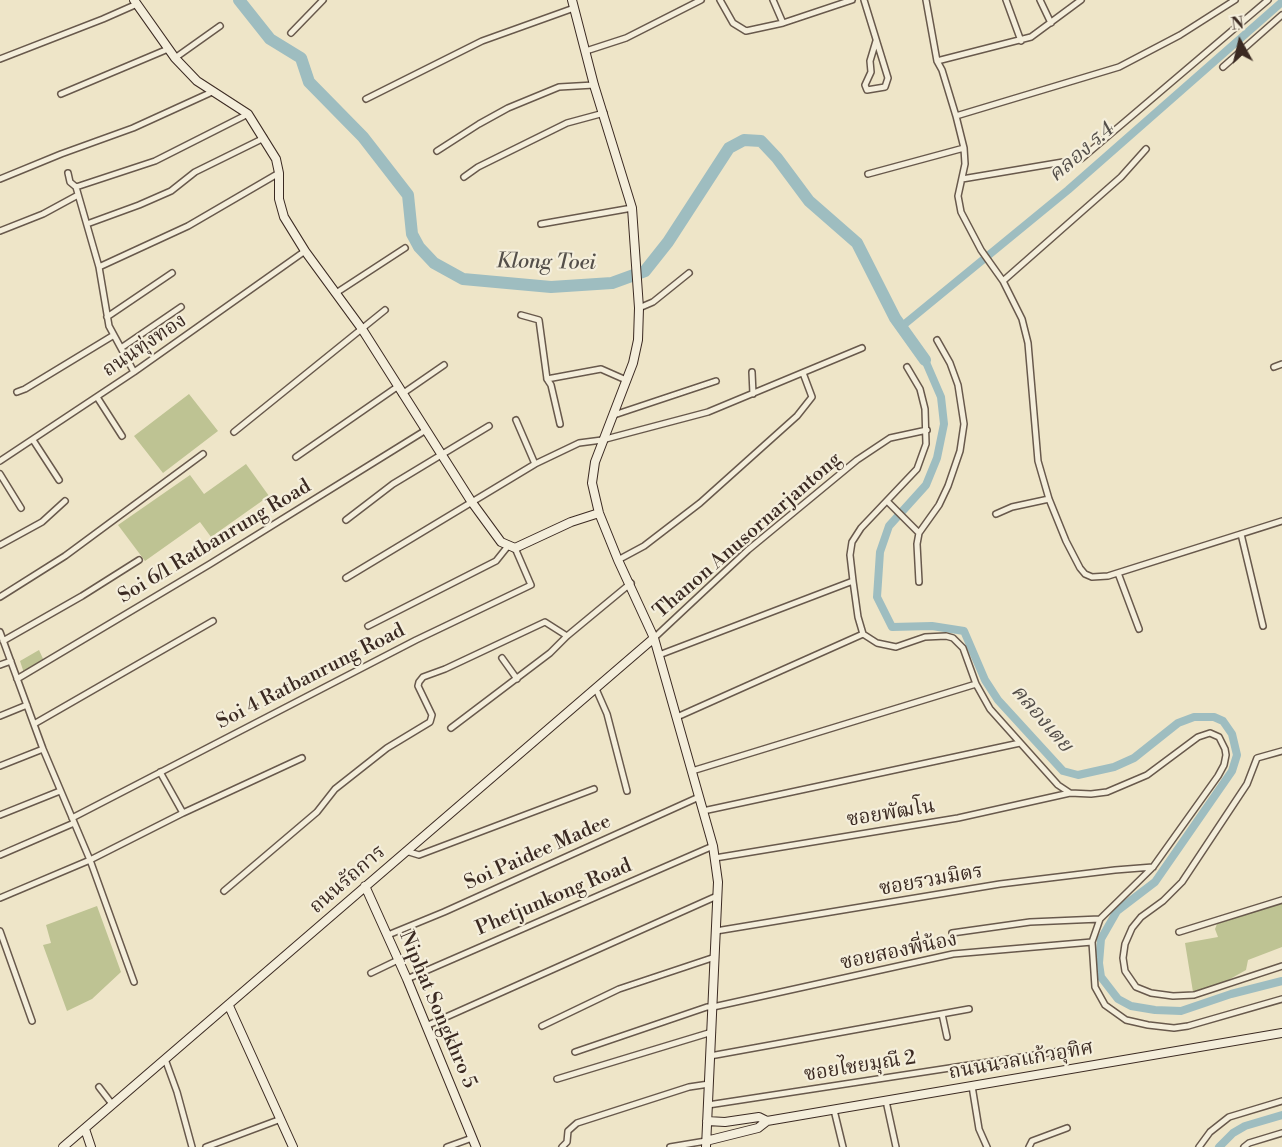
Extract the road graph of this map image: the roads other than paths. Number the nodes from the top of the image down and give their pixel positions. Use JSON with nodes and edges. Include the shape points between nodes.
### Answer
{"nodes":[{"id":1,"x":323,"y":0,"type":"edge"},
{"id":2,"x":701,"y":0,"type":"edge"},
{"id":3,"x":720,"y":0,"type":"edge"},
{"id":4,"x":773,"y":0,"type":"edge"},
{"id":5,"x":852,"y":0,"type":"edge"},
{"id":6,"x":864,"y":0,"type":"edge"},
{"id":7,"x":926,"y":0,"type":"edge"},
{"id":8,"x":1006,"y":0,"type":"edge"},
{"id":9,"x":1040,"y":0,"type":"edge"},
{"id":10,"x":1081,"y":0,"type":"edge"},
{"id":11,"x":1234,"y":0,"type":"edge"},
{"id":12,"x":1268,"y":0,"type":"edge"},
{"id":13,"x":136,"y":2,"type":"edge"},
{"id":14,"x":573,"y":4,"type":"edge"},
{"id":15,"x":1282,"y":15,"type":"edge"},
{"id":16,"x":783,"y":23,"type":"junction"},
{"id":17,"x":1051,"y":23,"type":"junction"},
{"id":18,"x":220,"y":27,"type":"dead end"},
{"id":19,"x":291,"y":33,"type":"dead end"},
{"id":20,"x":1021,"y":40,"type":"junction"},
{"id":21,"x":876,"y":41,"type":"junction"},
{"id":22,"x":168,"y":49,"type":"junction"},
{"id":23,"x":586,"y":51,"type":"junction"},
{"id":24,"x":175,"y":58,"type":"junction"},
{"id":25,"x":0,"y":59,"type":"edge"},
{"id":26,"x":937,"y":61,"type":"junction"},
{"id":27,"x":1223,"y":67,"type":"dead end"},
{"id":28,"x":594,"y":86,"type":"junction"},
{"id":29,"x":212,"y":92,"type":"junction"},
{"id":30,"x":61,"y":94,"type":"dead end"},
{"id":31,"x":366,"y":99,"type":"dead end"},
{"id":32,"x":604,"y":113,"type":"junction"},
{"id":33,"x":248,"y":114,"type":"junction"},
{"id":34,"x":956,"y":116,"type":"junction"},
{"id":35,"x":264,"y":138,"type":"junction"},
{"id":36,"x":964,"y":148,"type":"junction"},
{"id":37,"x":1146,"y":149,"type":"dead end"},
{"id":38,"x":436,"y":151,"type":"dead end"},
{"id":39,"x":68,"y":173,"type":"dead end"},
{"id":40,"x":279,"y":173,"type":"junction"},
{"id":41,"x":868,"y":174,"type":"dead end"},
{"id":42,"x":464,"y":177,"type":"dead end"},
{"id":43,"x":0,"y":179,"type":"edge"},
{"id":44,"x":962,"y":179,"type":"junction"},
{"id":45,"x":76,"y":188,"type":"junction"},
{"id":46,"x":78,"y":195,"type":"junction"},
{"id":47,"x":632,"y":208,"type":"junction"},
{"id":48,"x":87,"y":224,"type":"junction"},
{"id":49,"x":541,"y":224,"type":"dead end"},
{"id":50,"x":0,"y":231,"type":"edge"},
{"id":51,"x":405,"y":248,"type":"dead end"},
{"id":52,"x":305,"y":251,"type":"junction"},
{"id":53,"x":99,"y":267,"type":"junction"},
{"id":54,"x":172,"y":273,"type":"dead end"},
{"id":55,"x":689,"y":273,"type":"dead end"},
{"id":56,"x":1003,"y":281,"type":"junction"},
{"id":57,"x":336,"y":294,"type":"junction"},
{"id":58,"x":181,"y":307,"type":"dead end"},
{"id":59,"x":639,"y":308,"type":"junction"},
{"id":60,"x":385,"y":310,"type":"dead end"},
{"id":61,"x":521,"y":315,"type":"dead end"},
{"id":62,"x":107,"y":317,"type":"junction"},
{"id":63,"x":362,"y":329,"type":"junction"},
{"id":64,"x":114,"y":335,"type":"junction"},
{"id":65,"x":937,"y":340,"type":"dead end"},
{"id":66,"x":121,"y":348,"type":"junction"},
{"id":67,"x":862,"y":348,"type":"dead end"},
{"id":68,"x":1282,"y":364,"type":"edge"},
{"id":69,"x":444,"y":365,"type":"dead end"},
{"id":70,"x":907,"y":367,"type":"dead end"},
{"id":71,"x":1274,"y":367,"type":"dead end"},
{"id":72,"x":134,"y":372,"type":"junction"},
{"id":73,"x":752,"y":372,"type":"dead end"},
{"id":74,"x":803,"y":373,"type":"junction"},
{"id":75,"x":547,"y":380,"type":"junction"},
{"id":76,"x":626,"y":380,"type":"junction"},
{"id":77,"x":716,"y":381,"type":"dead end"},
{"id":78,"x":400,"y":390,"type":"junction"},
{"id":79,"x":17,"y":392,"type":"dead end"},
{"id":80,"x":753,"y":394,"type":"junction"},
{"id":81,"x":97,"y":397,"type":"junction"},
{"id":82,"x":614,"y":415,"type":"junction"},
{"id":83,"x":516,"y":420,"type":"dead end"},
{"id":84,"x":560,"y":424,"type":"dead end"},
{"id":85,"x":489,"y":426,"type":"dead end"},
{"id":86,"x":426,"y":430,"type":"junction"},
{"id":87,"x":927,"y":430,"type":"junction"},
{"id":88,"x":234,"y":432,"type":"dead end"},
{"id":89,"x":122,"y":436,"type":"dead end"},
{"id":90,"x":33,"y":440,"type":"junction"},
{"id":91,"x":602,"y":440,"type":"junction"},
{"id":92,"x":442,"y":453,"type":"junction"},
{"id":93,"x":203,"y":454,"type":"dead end"},
{"id":94,"x":296,"y":457,"type":"dead end"},
{"id":95,"x":0,"y":461,"type":"edge"},
{"id":96,"x":534,"y":464,"type":"junction"},
{"id":97,"x":0,"y":474,"type":"edge"},
{"id":98,"x":59,"y":480,"type":"dead end"},
{"id":99,"x":1049,"y":499,"type":"junction"},
{"id":100,"x":65,"y":501,"type":"dead end"},
{"id":101,"x":471,"y":501,"type":"junction"},
{"id":102,"x":890,"y":503,"type":"junction"},
{"id":103,"x":21,"y":508,"type":"dead end"},
{"id":104,"x":599,"y":513,"type":"junction"},
{"id":105,"x":996,"y":514,"type":"dead end"},
{"id":106,"x":346,"y":520,"type":"dead end"},
{"id":107,"x":1282,"y":521,"type":"edge"},
{"id":108,"x":919,"y":533,"type":"junction"},
{"id":109,"x":1241,"y":534,"type":"junction"},
{"id":110,"x":0,"y":545,"type":"edge"},
{"id":111,"x":512,"y":547,"type":"junction"},
{"id":112,"x":139,"y":560,"type":"dead end"},
{"id":113,"x":618,"y":561,"type":"junction"},
{"id":114,"x":1118,"y":573,"type":"junction"},
{"id":115,"x":346,"y":578,"type":"dead end"},
{"id":116,"x":853,"y":581,"type":"junction"},
{"id":117,"x":919,"y":582,"type":"dead end"},
{"id":118,"x":631,"y":584,"type":"junction"},
{"id":119,"x":0,"y":597,"type":"edge"},
{"id":120,"x":213,"y":621,"type":"dead end"},
{"id":121,"x":368,"y":626,"type":"dead end"},
{"id":122,"x":1263,"y":626,"type":"dead end"},
{"id":123,"x":1139,"y":629,"type":"dead end"},
{"id":124,"x":0,"y":632,"type":"edge"},
{"id":125,"x":863,"y":634,"type":"junction"},
{"id":126,"x":567,"y":636,"type":"junction"},
{"id":127,"x":654,"y":638,"type":"junction"},
{"id":128,"x":3,"y":641,"type":"junction"},
{"id":129,"x":659,"y":655,"type":"junction"},
{"id":130,"x":502,"y":658,"type":"dead end"},
{"id":131,"x":11,"y":661,"type":"junction"},
{"id":132,"x":0,"y":665,"type":"edge"},
{"id":133,"x":17,"y":679,"type":"junction"},
{"id":134,"x":517,"y":679,"type":"junction"},
{"id":135,"x":976,"y":684,"type":"junction"},
{"id":136,"x":596,"y":689,"type":"junction"},
{"id":137,"x":27,"y":705,"type":"junction"},
{"id":138,"x":0,"y":716,"type":"edge"},
{"id":139,"x":677,"y":717,"type":"junction"},
{"id":140,"x":34,"y":724,"type":"junction"},
{"id":141,"x":451,"y":728,"type":"dead end"},
{"id":142,"x":1020,"y":743,"type":"junction"},
{"id":143,"x":43,"y":749,"type":"junction"},
{"id":144,"x":1282,"y":751,"type":"edge"},
{"id":145,"x":302,"y":758,"type":"dead end"},
{"id":146,"x":0,"y":766,"type":"edge"},
{"id":147,"x":692,"y":771,"type":"junction"},
{"id":148,"x":160,"y":772,"type":"junction"},
{"id":149,"x":594,"y":789,"type":"dead end"},
{"id":150,"x":60,"y":791,"type":"junction"},
{"id":151,"x":627,"y":791,"type":"dead end"},
{"id":152,"x":1070,"y":793,"type":"junction"},
{"id":153,"x":699,"y":797,"type":"junction"},
{"id":154,"x":703,"y":811,"type":"junction"},
{"id":155,"x":183,"y":813,"type":"junction"},
{"id":156,"x":0,"y":814,"type":"edge"},
{"id":157,"x":73,"y":821,"type":"junction"},
{"id":158,"x":713,"y":846,"type":"junction"},
{"id":159,"x":406,"y":851,"type":"junction"},
{"id":160,"x":0,"y":855,"type":"edge"},
{"id":161,"x":715,"y":858,"type":"junction"},
{"id":162,"x":90,"y":861,"type":"junction"},
{"id":163,"x":1153,"y":867,"type":"junction"},
{"id":164,"x":365,"y":886,"type":"junction"},
{"id":165,"x":224,"y":891,"type":"dead end"},
{"id":166,"x":717,"y":896,"type":"junction"},
{"id":167,"x":0,"y":898,"type":"edge"},
{"id":168,"x":1282,"y":900,"type":"edge"},
{"id":169,"x":1100,"y":919,"type":"junction"},
{"id":170,"x":0,"y":931,"type":"edge"},
{"id":171,"x":716,"y":931,"type":"junction"},
{"id":172,"x":1179,"y":932,"type":"dead end"},
{"id":173,"x":952,"y":933,"type":"dead end"},
{"id":174,"x":388,"y":935,"type":"junction"},
{"id":175,"x":1092,"y":942,"type":"junction"},
{"id":176,"x":715,"y":957,"type":"junction"},
{"id":177,"x":398,"y":960,"type":"junction"},
{"id":178,"x":1282,"y":966,"type":"edge"},
{"id":179,"x":371,"y":973,"type":"dead end"},
{"id":180,"x":407,"y":978,"type":"junction"},
{"id":181,"x":134,"y":982,"type":"dead end"},
{"id":182,"x":1282,"y":999,"type":"edge"},
{"id":183,"x":229,"y":1006,"type":"junction"},
{"id":184,"x":713,"y":1007,"type":"junction"},
{"id":185,"x":969,"y":1009,"type":"dead end"},
{"id":186,"x":942,"y":1014,"type":"junction"},
{"id":187,"x":32,"y":1021,"type":"dead end"},
{"id":188,"x":426,"y":1026,"type":"junction"},
{"id":189,"x":542,"y":1026,"type":"dead end"},
{"id":190,"x":712,"y":1032,"type":"junction"},
{"id":191,"x":1282,"y":1033,"type":"edge"},
{"id":192,"x":947,"y":1037,"type":"dead end"},
{"id":193,"x":1087,"y":1047,"type":"dead end"},
{"id":194,"x":574,"y":1052,"type":"dead end"},
{"id":195,"x":710,"y":1056,"type":"junction"},
{"id":196,"x":165,"y":1059,"type":"junction"},
{"id":197,"x":557,"y":1079,"type":"dead end"},
{"id":198,"x":709,"y":1084,"type":"junction"},
{"id":199,"x":972,"y":1086,"type":"junction"},
{"id":200,"x":99,"y":1087,"type":"dead end"},
{"id":201,"x":886,"y":1101,"type":"junction"},
{"id":202,"x":1282,"y":1101,"type":"edge"},
{"id":203,"x":112,"y":1104,"type":"junction"},
{"id":204,"x":708,"y":1105,"type":"junction"},
{"id":205,"x":834,"y":1110,"type":"junction"},
{"id":206,"x":281,"y":1119,"type":"junction"},
{"id":207,"x":707,"y":1121,"type":"junction"},
{"id":208,"x":767,"y":1121,"type":"junction"},
{"id":209,"x":1067,"y":1128,"type":"dead end"},
{"id":210,"x":85,"y":1129,"type":"junction"},
{"id":211,"x":1282,"y":1133,"type":"edge"},
{"id":212,"x":472,"y":1138,"type":"junction"},
{"id":213,"x":706,"y":1144,"type":"edge"},
{"id":214,"x":63,"y":1147,"type":"edge"},
{"id":215,"x":91,"y":1147,"type":"edge"},
{"id":216,"x":192,"y":1147,"type":"edge"},
{"id":217,"x":207,"y":1147,"type":"edge"},
{"id":218,"x":293,"y":1147,"type":"edge"},
{"id":219,"x":447,"y":1147,"type":"edge"},
{"id":220,"x":476,"y":1147,"type":"edge"},
{"id":221,"x":562,"y":1147,"type":"edge"},
{"id":222,"x":670,"y":1147,"type":"edge"},
{"id":223,"x":843,"y":1147,"type":"edge"},
{"id":224,"x":896,"y":1147,"type":"edge"},
{"id":225,"x":987,"y":1147,"type":"edge"},
{"id":226,"x":1029,"y":1147,"type":"edge"},
{"id":227,"x":1199,"y":1147,"type":"edge"},
{"id":228,"x":1244,"y":1147,"type":"edge"}],
"edges":[{"from":1,"to":19,"type":"street"},
{"from":2,"to":23,"type":"street","via":[[626,38]]},
{"from":3,"to":16,"type":"street","via":[[734,23],[746,31]]},
{"from":4,"to":16,"type":"street"},
{"from":5,"to":16,"type":"street"},
{"from":6,"to":21,"type":"street"},
{"from":7,"to":26,"type":"street"},
{"from":8,"to":20,"type":"street"},
{"from":9,"to":17,"type":"street"},
{"from":10,"to":17,"type":"street"},
{"from":11,"to":34,"type":"street","via":[[1119,68]]},
{"from":12,"to":44,"type":"street","via":[[1080,159]]},
{"from":13,"to":22,"type":"street"},
{"from":13,"to":25,"type":"street","via":[[104,19]]},
{"from":14,"to":23,"type":"street"},
{"from":14,"to":31,"type":"street","via":[[482,41]]},
{"from":15,"to":27,"type":"street"},
{"from":17,"to":20,"type":"street"},
{"from":18,"to":24,"type":"street"},
{"from":20,"to":26,"type":"street"},
{"from":21,"to":21,"type":"street","via":[[887,84],[867,90],[865,85]]},
{"from":22,"to":24,"type":"street"},
{"from":22,"to":30,"type":"street"},
{"from":23,"to":28,"type":"street"},
{"from":24,"to":29,"type":"street"},
{"from":26,"to":34,"type":"street"},
{"from":28,"to":32,"type":"street"},
{"from":28,"to":38,"type":"street","via":[[559,87],[508,108]]},
{"from":29,"to":33,"type":"street"},
{"from":29,"to":43,"type":"street","via":[[133,128]]},
{"from":32,"to":42,"type":"street","via":[[567,123]]},
{"from":32,"to":47,"type":"street"},
{"from":33,"to":35,"type":"street"},
{"from":33,"to":45,"type":"street","via":[[155,161]]},
{"from":34,"to":36,"type":"street"},
{"from":35,"to":40,"type":"street"},
{"from":35,"to":48,"type":"street","via":[[195,172],[171,191]]},
{"from":36,"to":41,"type":"street"},
{"from":36,"to":44,"type":"street"},
{"from":37,"to":56,"type":"street","via":[[1121,177]]},
{"from":39,"to":45,"type":"street"},
{"from":40,"to":52,"type":"street","via":[[284,217]]},
{"from":40,"to":53,"type":"street","via":[[188,226]]},
{"from":44,"to":56,"type":"street","via":[[958,196],[961,212]]},
{"from":45,"to":46,"type":"street"},
{"from":46,"to":48,"type":"street"},
{"from":46,"to":50,"type":"street"},
{"from":47,"to":49,"type":"street"},
{"from":47,"to":59,"type":"street"},
{"from":48,"to":53,"type":"street"},
{"from":51,"to":57,"type":"street"},
{"from":52,"to":57,"type":"street"},
{"from":52,"to":72,"type":"street","name":"ถนนทุ่งทอง"},
{"from":53,"to":62,"type":"street"},
{"from":54,"to":62,"type":"street"},
{"from":55,"to":59,"type":"street"},
{"from":56,"to":99,"type":"street","via":[[1022,319],[1028,343],[1038,461]]},
{"from":57,"to":63,"type":"street"},
{"from":58,"to":66,"type":"street"},
{"from":59,"to":76,"type":"street","via":[[638,340]]},
{"from":60,"to":63,"type":"street"},
{"from":61,"to":75,"type":"street","via":[[539,320]]},
{"from":62,"to":64,"type":"street"},
{"from":63,"to":78,"type":"street"},
{"from":63,"to":88,"type":"street"},
{"from":64,"to":66,"type":"street"},
{"from":64,"to":79,"type":"street"},
{"from":65,"to":108,"type":"street","via":[[958,385],[964,424],[948,486]]},
{"from":66,"to":72,"type":"street"},
{"from":67,"to":74,"type":"street"},
{"from":68,"to":71,"type":"street"},
{"from":69,"to":78,"type":"street"},
{"from":70,"to":87,"type":"street","via":[[920,389]]},
{"from":72,"to":81,"type":"street","name":"ถนนทุ่งทอง"},
{"from":73,"to":80,"type":"street"},
{"from":74,"to":80,"type":"street"},
{"from":74,"to":113,"type":"street","via":[[812,397],[797,416],[700,502],[644,546]]},
{"from":75,"to":76,"type":"street","via":[[601,369]]},
{"from":75,"to":84,"type":"street"},
{"from":76,"to":82,"type":"street"},
{"from":77,"to":82,"type":"street"},
{"from":78,"to":86,"type":"street"},
{"from":78,"to":94,"type":"street"},
{"from":80,"to":91,"type":"street","via":[[708,412]]},
{"from":81,"to":89,"type":"street"},
{"from":81,"to":90,"type":"street","name":"ถนนทุ่งทอง"},
{"from":82,"to":91,"type":"street"},
{"from":83,"to":96,"type":"street"},
{"from":85,"to":92,"type":"street"},
{"from":86,"to":92,"type":"street"},
{"from":86,"to":133,"type":"street","name":"Soi 6/1 Ratbanrung Road"},
{"from":87,"to":102,"type":"street","via":[[917,469]]},
{"from":87,"to":127,"type":"street","name":"Thanon Anusornarjantong","via":[[890,438],[856,460],[748,550]]},
{"from":90,"to":95,"type":"street","name":"ถนนทุ่งทอง"},
{"from":90,"to":98,"type":"street"},
{"from":91,"to":96,"type":"street","via":[[579,443]]},
{"from":91,"to":104,"type":"street","via":[[591,483]]},
{"from":92,"to":101,"type":"street"},
{"from":92,"to":106,"type":"street"},
{"from":93,"to":119,"type":"street","via":[[64,556]]},
{"from":96,"to":101,"type":"street"},
{"from":97,"to":103,"type":"street"},
{"from":99,"to":105,"type":"street"},
{"from":99,"to":114,"type":"street","via":[[1085,574],[1099,578]]},
{"from":100,"to":110,"type":"street","via":[[42,522]]},
{"from":101,"to":111,"type":"street","via":[[501,542]]},
{"from":101,"to":115,"type":"street"},
{"from":102,"to":108,"type":"street"},
{"from":102,"to":116,"type":"street","via":[[861,528],[852,542]]},
{"from":104,"to":111,"type":"street"},
{"from":104,"to":113,"type":"street"},
{"from":107,"to":109,"type":"street"},
{"from":108,"to":117,"type":"street"},
{"from":109,"to":114,"type":"street"},
{"from":109,"to":122,"type":"street"},
{"from":111,"to":121,"type":"street","via":[[496,561]]},
{"from":111,"to":148,"type":"street","name":"Soi 4 Ratbanrung Road","via":[[531,585],[416,639]]},
{"from":112,"to":128,"type":"street"},
{"from":113,"to":118,"type":"street"},
{"from":114,"to":123,"type":"street"},
{"from":116,"to":125,"type":"street"},
{"from":116,"to":129,"type":"street"},
{"from":118,"to":126,"type":"street"},
{"from":118,"to":127,"type":"street"},
{"from":120,"to":140,"type":"street"},
{"from":124,"to":128,"type":"street"},
{"from":125,"to":135,"type":"street","via":[[877,643],[896,647],[925,637],[953,638],[963,648]]},
{"from":125,"to":139,"type":"street"},
{"from":126,"to":134,"type":"street"},
{"from":126,"to":165,"type":"street","via":[[545,622],[423,676],[418,686],[432,715],[430,722],[387,748],[335,789],[317,812]]},
{"from":127,"to":129,"type":"street"},
{"from":127,"to":136,"type":"street","name":"ถนนรัถการ"},
{"from":128,"to":131,"type":"street"},
{"from":129,"to":139,"type":"street"},
{"from":130,"to":134,"type":"street"},
{"from":131,"to":132,"type":"street"},
{"from":131,"to":133,"type":"street"},
{"from":133,"to":137,"type":"street"},
{"from":134,"to":141,"type":"street"},
{"from":135,"to":142,"type":"street","via":[[990,709]]},
{"from":135,"to":147,"type":"street"},
{"from":136,"to":151,"type":"street","via":[[607,714]]},
{"from":136,"to":159,"type":"street","name":"ถนนรัถการ"},
{"from":137,"to":138,"type":"street"},
{"from":137,"to":140,"type":"street"},
{"from":139,"to":147,"type":"street"},
{"from":140,"to":143,"type":"street"},
{"from":142,"to":152,"type":"street"},
{"from":142,"to":154,"type":"street"},
{"from":143,"to":146,"type":"street"},
{"from":143,"to":150,"type":"street"},
{"from":144,"to":178,"type":"street","via":[[1257,758],[1247,784],[1182,882],[1132,928],[1123,958],[1125,971],[1136,987],[1173,996],[1194,994]]},
{"from":145,"to":155,"type":"street"},
{"from":147,"to":153,"type":"street"},
{"from":148,"to":155,"type":"street"},
{"from":148,"to":157,"type":"street","name":"Soi 4 Ratbanrung Road"},
{"from":149,"to":159,"type":"street","via":[[419,855]]},
{"from":150,"to":156,"type":"street"},
{"from":150,"to":157,"type":"street"},
{"from":152,"to":161,"type":"street","name":"ซอยพัฒโน","via":[[958,819]]},
{"from":152,"to":163,"type":"street","name":"ซอยพัฒโน","via":[[1107,792],[1146,775],[1198,737],[1219,737],[1225,749],[1224,765]]},
{"from":153,"to":154,"type":"street"},
{"from":153,"to":174,"type":"street","name":"Soi Paidee Madee"},
{"from":154,"to":158,"type":"street"},
{"from":155,"to":162,"type":"street"},
{"from":157,"to":160,"type":"street","name":"Soi 4 Ratbanrung Road"},
{"from":157,"to":162,"type":"street"},
{"from":158,"to":161,"type":"street"},
{"from":158,"to":180,"type":"street","name":"Phetjunkong Road"},
{"from":159,"to":164,"type":"street","name":"ถนนรัถการ"},
{"from":161,"to":166,"type":"street"},
{"from":162,"to":167,"type":"street"},
{"from":162,"to":181,"type":"street"},
{"from":163,"to":169,"type":"street"},
{"from":163,"to":171,"type":"street","name":"ซอยรวมมิตร","via":[[1000,884]]},
{"from":164,"to":174,"type":"street","name":"Niphat Songkhro 5"},
{"from":164,"to":183,"type":"street","name":"ถนนรัถการ"},
{"from":166,"to":171,"type":"street"},
{"from":166,"to":188,"type":"street"},
{"from":168,"to":172,"type":"street"},
{"from":169,"to":173,"type":"street","via":[[1030,922]]},
{"from":169,"to":175,"type":"street"},
{"from":170,"to":187,"type":"street"},
{"from":171,"to":176,"type":"street"},
{"from":174,"to":177,"type":"street","name":"Niphat Songkhro 5"},
{"from":175,"to":182,"type":"street","via":[[1095,987],[1105,1005],[1126,1020],[1174,1028]]},
{"from":175,"to":184,"type":"street","name":"ซอยสองพี่น้อง","via":[[953,954]]},
{"from":176,"to":184,"type":"street"},
{"from":176,"to":189,"type":"street","via":[[619,989]]},
{"from":177,"to":179,"type":"street"},
{"from":177,"to":180,"type":"street","name":"Niphat Songkhro 5"},
{"from":180,"to":188,"type":"street","name":"Niphat Songkhro 5"},
{"from":183,"to":196,"type":"street","name":"ถนนรัถการ"},
{"from":183,"to":206,"type":"street"},
{"from":184,"to":190,"type":"street"},
{"from":184,"to":194,"type":"street","name":"ซอยสองพี่น้อง"},
{"from":185,"to":186,"type":"street"},
{"from":186,"to":192,"type":"street"},
{"from":186,"to":195,"type":"street"},
{"from":188,"to":212,"type":"street","name":"Niphat Songkhro 5"},
{"from":190,"to":195,"type":"street"},
{"from":190,"to":197,"type":"street"},
{"from":191,"to":199,"type":"street","name":"ถนนนวลแก้วอุทิศ"},
{"from":193,"to":204,"type":"street","name":"ซอยไชยมุณี 2"},
{"from":195,"to":198,"type":"street"},
{"from":196,"to":203,"type":"street","name":"ถนนรัถการ"},
{"from":196,"to":216,"type":"street"},
{"from":198,"to":204,"type":"street"},
{"from":198,"to":221,"type":"street","via":[[577,1123],[568,1131]]},
{"from":199,"to":201,"type":"street","name":"ถนนนวลแก้วอุทิศ"},
{"from":199,"to":225,"type":"street","via":[[979,1129]]},
{"from":200,"to":203,"type":"street"},
{"from":201,"to":205,"type":"street","name":"ถนนนวลแก้วอุทิศ"},
{"from":201,"to":224,"type":"street"},
{"from":202,"to":227,"type":"street","via":[[1230,1117],[1210,1132]]},
{"from":203,"to":210,"type":"street","name":"ถนนรัถการ"},
{"from":204,"to":207,"type":"street"},
{"from":205,"to":208,"type":"street","name":"ถนนนวลแก้วอุทิศ"},
{"from":205,"to":223,"type":"street"},
{"from":206,"to":217,"type":"street"},
{"from":206,"to":218,"type":"street"},
{"from":207,"to":208,"type":"street","name":"ถนนนวลแก้วอุทิศ","via":[[759,1117]]},
{"from":207,"to":213,"type":"street"},
{"from":208,"to":213,"type":"street","name":"ถนนนวลแก้วอุทิศ","via":[[758,1128]]},
{"from":209,"to":226,"type":"street","via":[[1034,1140]]},
{"from":210,"to":214,"type":"street","name":"ถนนรัถการ"},
{"from":210,"to":215,"type":"street"},
{"from":211,"to":228,"type":"street"},
{"from":212,"to":219,"type":"street"},
{"from":212,"to":220,"type":"street","name":"Niphat Songkhro 5"},
{"from":213,"to":222,"type":"street"}]}
